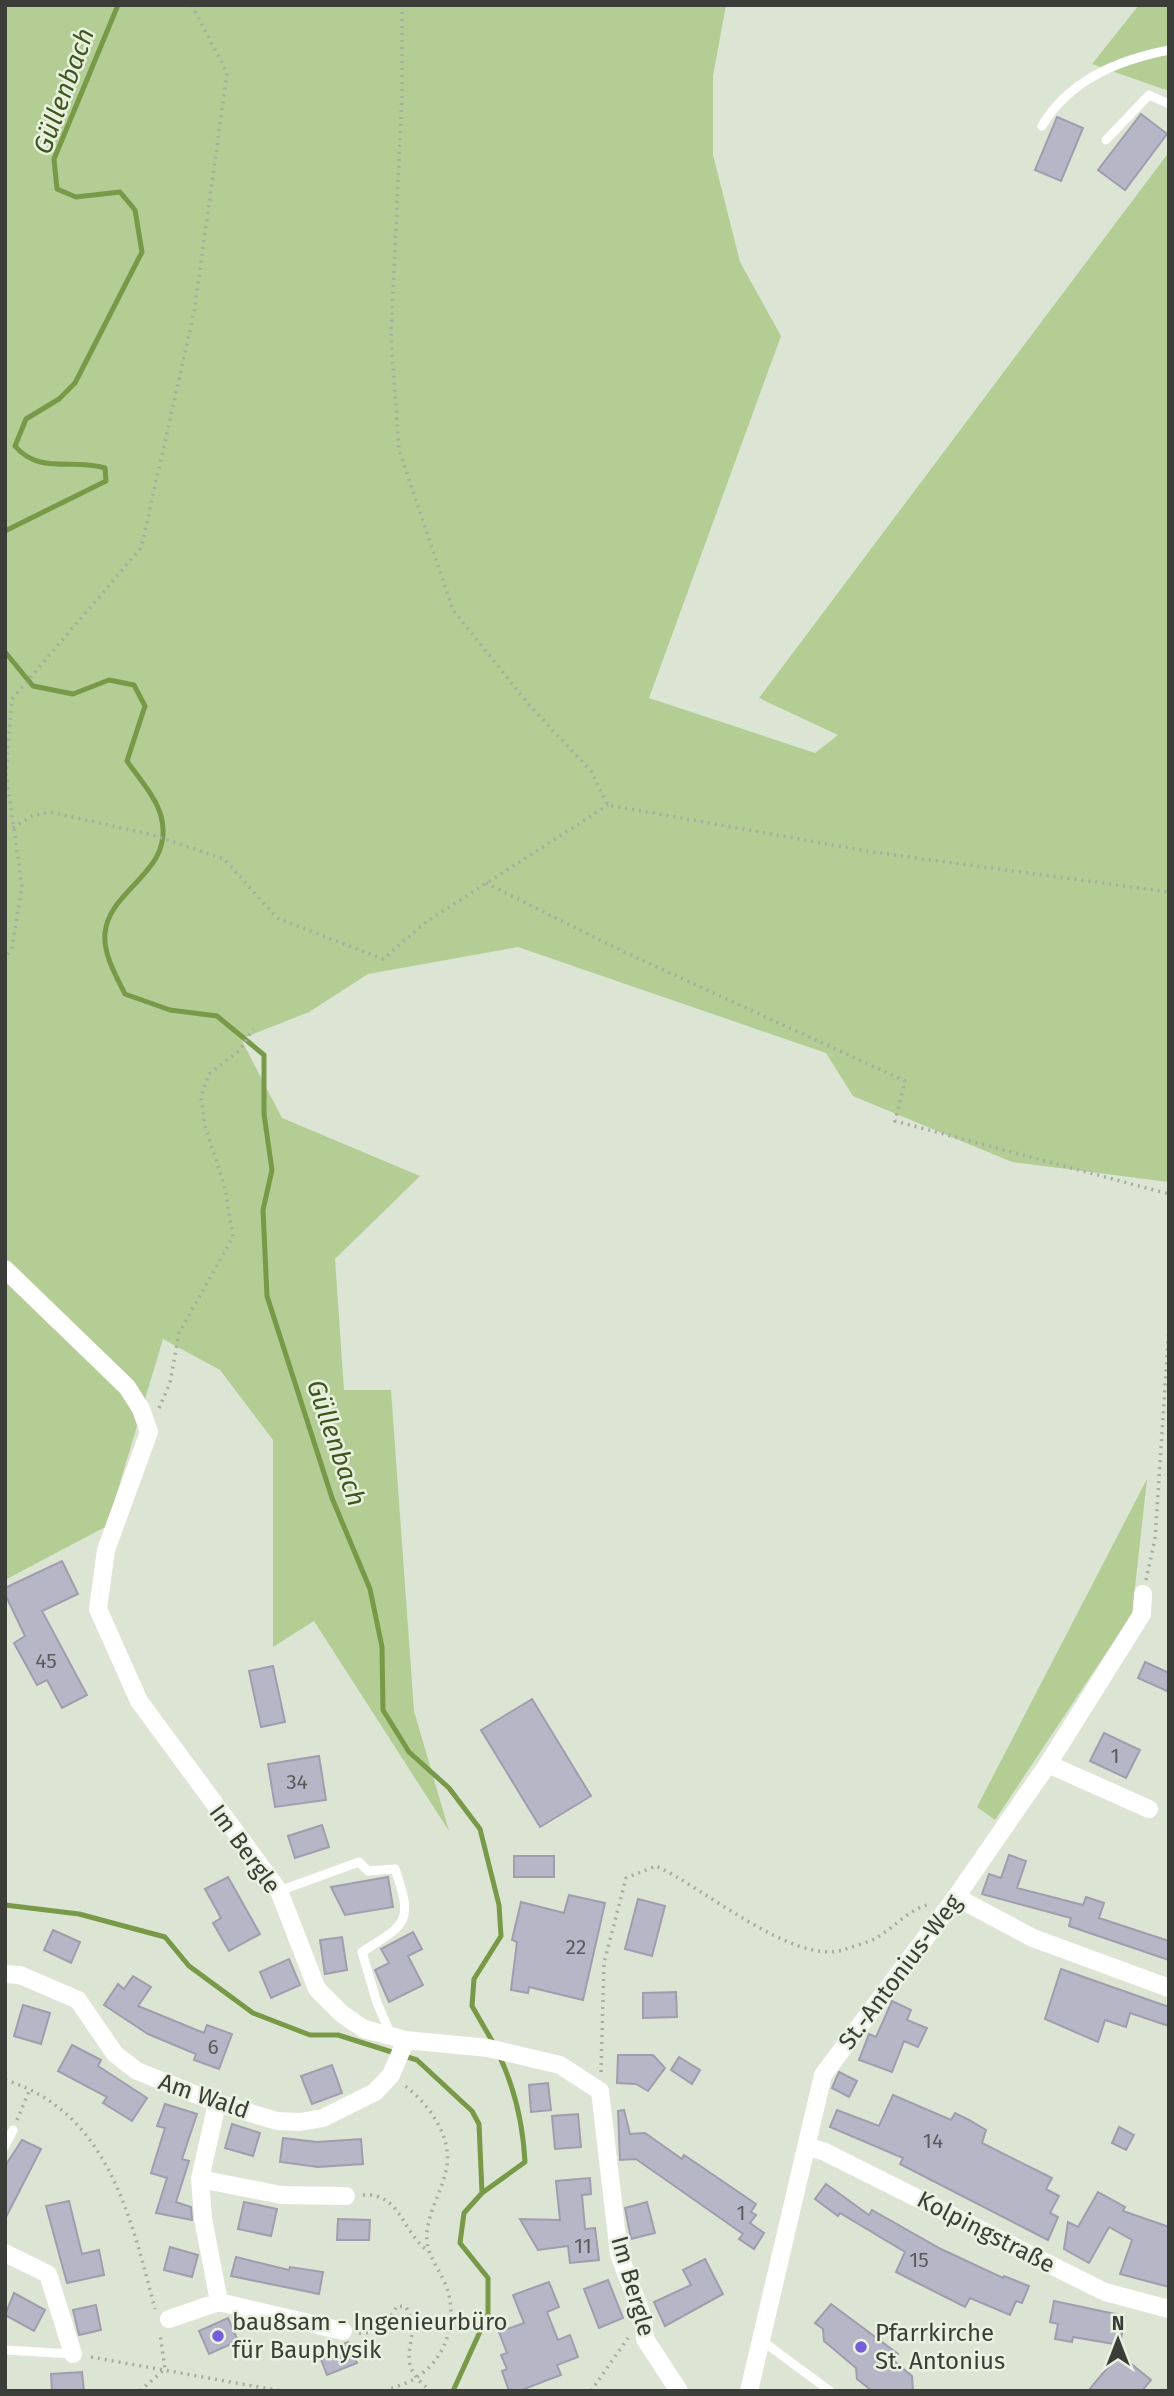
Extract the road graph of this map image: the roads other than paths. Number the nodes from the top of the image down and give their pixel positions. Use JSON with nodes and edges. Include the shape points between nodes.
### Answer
{"nodes":[{"id":1,"x":1169,"y":50,"type":"edge"},
{"id":2,"x":1169,"y":104,"type":"edge"},
{"id":3,"x":1042,"y":126,"type":"dead end"},
{"id":4,"x":1106,"y":141,"type":"dead end"},
{"id":5,"x":5,"y":1269,"type":"edge"},
{"id":6,"x":1143,"y":1594,"type":"road end"},
{"id":7,"x":1048,"y":1764,"type":"junction"},
{"id":8,"x":1149,"y":1809,"type":"dead end"},
{"id":9,"x":279,"y":1891,"type":"junction"},
{"id":10,"x":956,"y":1898,"type":"junction"},
{"id":11,"x":5,"y":1974,"type":"edge"},
{"id":12,"x":1169,"y":1988,"type":"edge"},
{"id":13,"x":401,"y":2040,"type":"junction"},
{"id":14,"x":217,"y":2103,"type":"junction"},
{"id":15,"x":13,"y":2130,"type":"road end"},
{"id":16,"x":5,"y":2146,"type":"edge"},
{"id":17,"x":807,"y":2147,"type":"junction"},
{"id":18,"x":200,"y":2179,"type":"junction"},
{"id":19,"x":346,"y":2196,"type":"road end"},
{"id":20,"x":5,"y":2253,"type":"edge"},
{"id":21,"x":219,"y":2302,"type":"junction"},
{"id":22,"x":1169,"y":2309,"type":"edge"},
{"id":23,"x":162,"y":2324,"type":"road end"},
{"id":24,"x":344,"y":2331,"type":"road end"},
{"id":25,"x":760,"y":2339,"type":"junction"},
{"id":26,"x":5,"y":2350,"type":"edge"},
{"id":27,"x":73,"y":2354,"type":"joint"},
{"id":28,"x":679,"y":2391,"type":"edge"},
{"id":29,"x":749,"y":2391,"type":"edge"},
{"id":30,"x":830,"y":2391,"type":"edge"}],
"edges":[{"from":1,"to":3,"type":"lane","via":[[1116,64],[1076,87],[1055,104]]},
{"from":2,"to":4,"type":"lane","via":[[1149,95]]},
{"from":5,"to":9,"type":"street","name":"Im Bergle","via":[[127,1387],[141,1409],[149,1432],[107,1550],[98,1609],[139,1701]]},
{"from":6,"to":7,"type":"street","name":"St.-Antonius-Weg","via":[[1142,1614]]},
{"from":7,"to":8,"type":"street"},
{"from":7,"to":10,"type":"street","name":"St.-Antonius-Weg"},
{"from":9,"to":13,"type":"street","name":"Im Bergle","via":[[317,1989],[364,2029]]},
{"from":9,"to":13,"type":"lane","via":[[359,1862],[368,1871],[395,1869],[403,1892],[404,1921],[362,1952],[377,2003]]},
{"from":10,"to":12,"type":"street","via":[[1033,1938]]},
{"from":10,"to":17,"type":"street","name":"St.-Antonius-Weg","via":[[823,2075]]},
{"from":11,"to":14,"type":"street","name":"Am Wald","via":[[20,1975],[69,1994],[82,2004],[125,2062],[163,2083]]},
{"from":13,"to":14,"type":"street","name":"Am Wald","via":[[392,2073],[374,2092],[313,2120],[276,2120]]},
{"from":13,"to":28,"type":"street","name":"Im Bergle","via":[[488,2048],[521,2056],[560,2066],[600,2091],[619,2254],[643,2318],[645,2339]]},
{"from":14,"to":18,"type":"street"},
{"from":15,"to":16,"type":"lane"},
{"from":17,"to":22,"type":"street","name":"Kolpingstraße","via":[[1105,2292]]},
{"from":17,"to":25,"type":"street","name":"St.-Antonius-Weg"},
{"from":18,"to":19,"type":"street","via":[[281,2195]]},
{"from":18,"to":21,"type":"street"},
{"from":20,"to":27,"type":"street","via":[[48,2274]]},
{"from":21,"to":23,"type":"street"},
{"from":21,"to":24,"type":"street"},
{"from":25,"to":29,"type":"street","name":"St.-Antonius-Weg"},
{"from":25,"to":30,"type":"lane"},
{"from":26,"to":27,"type":"lane"}]}
